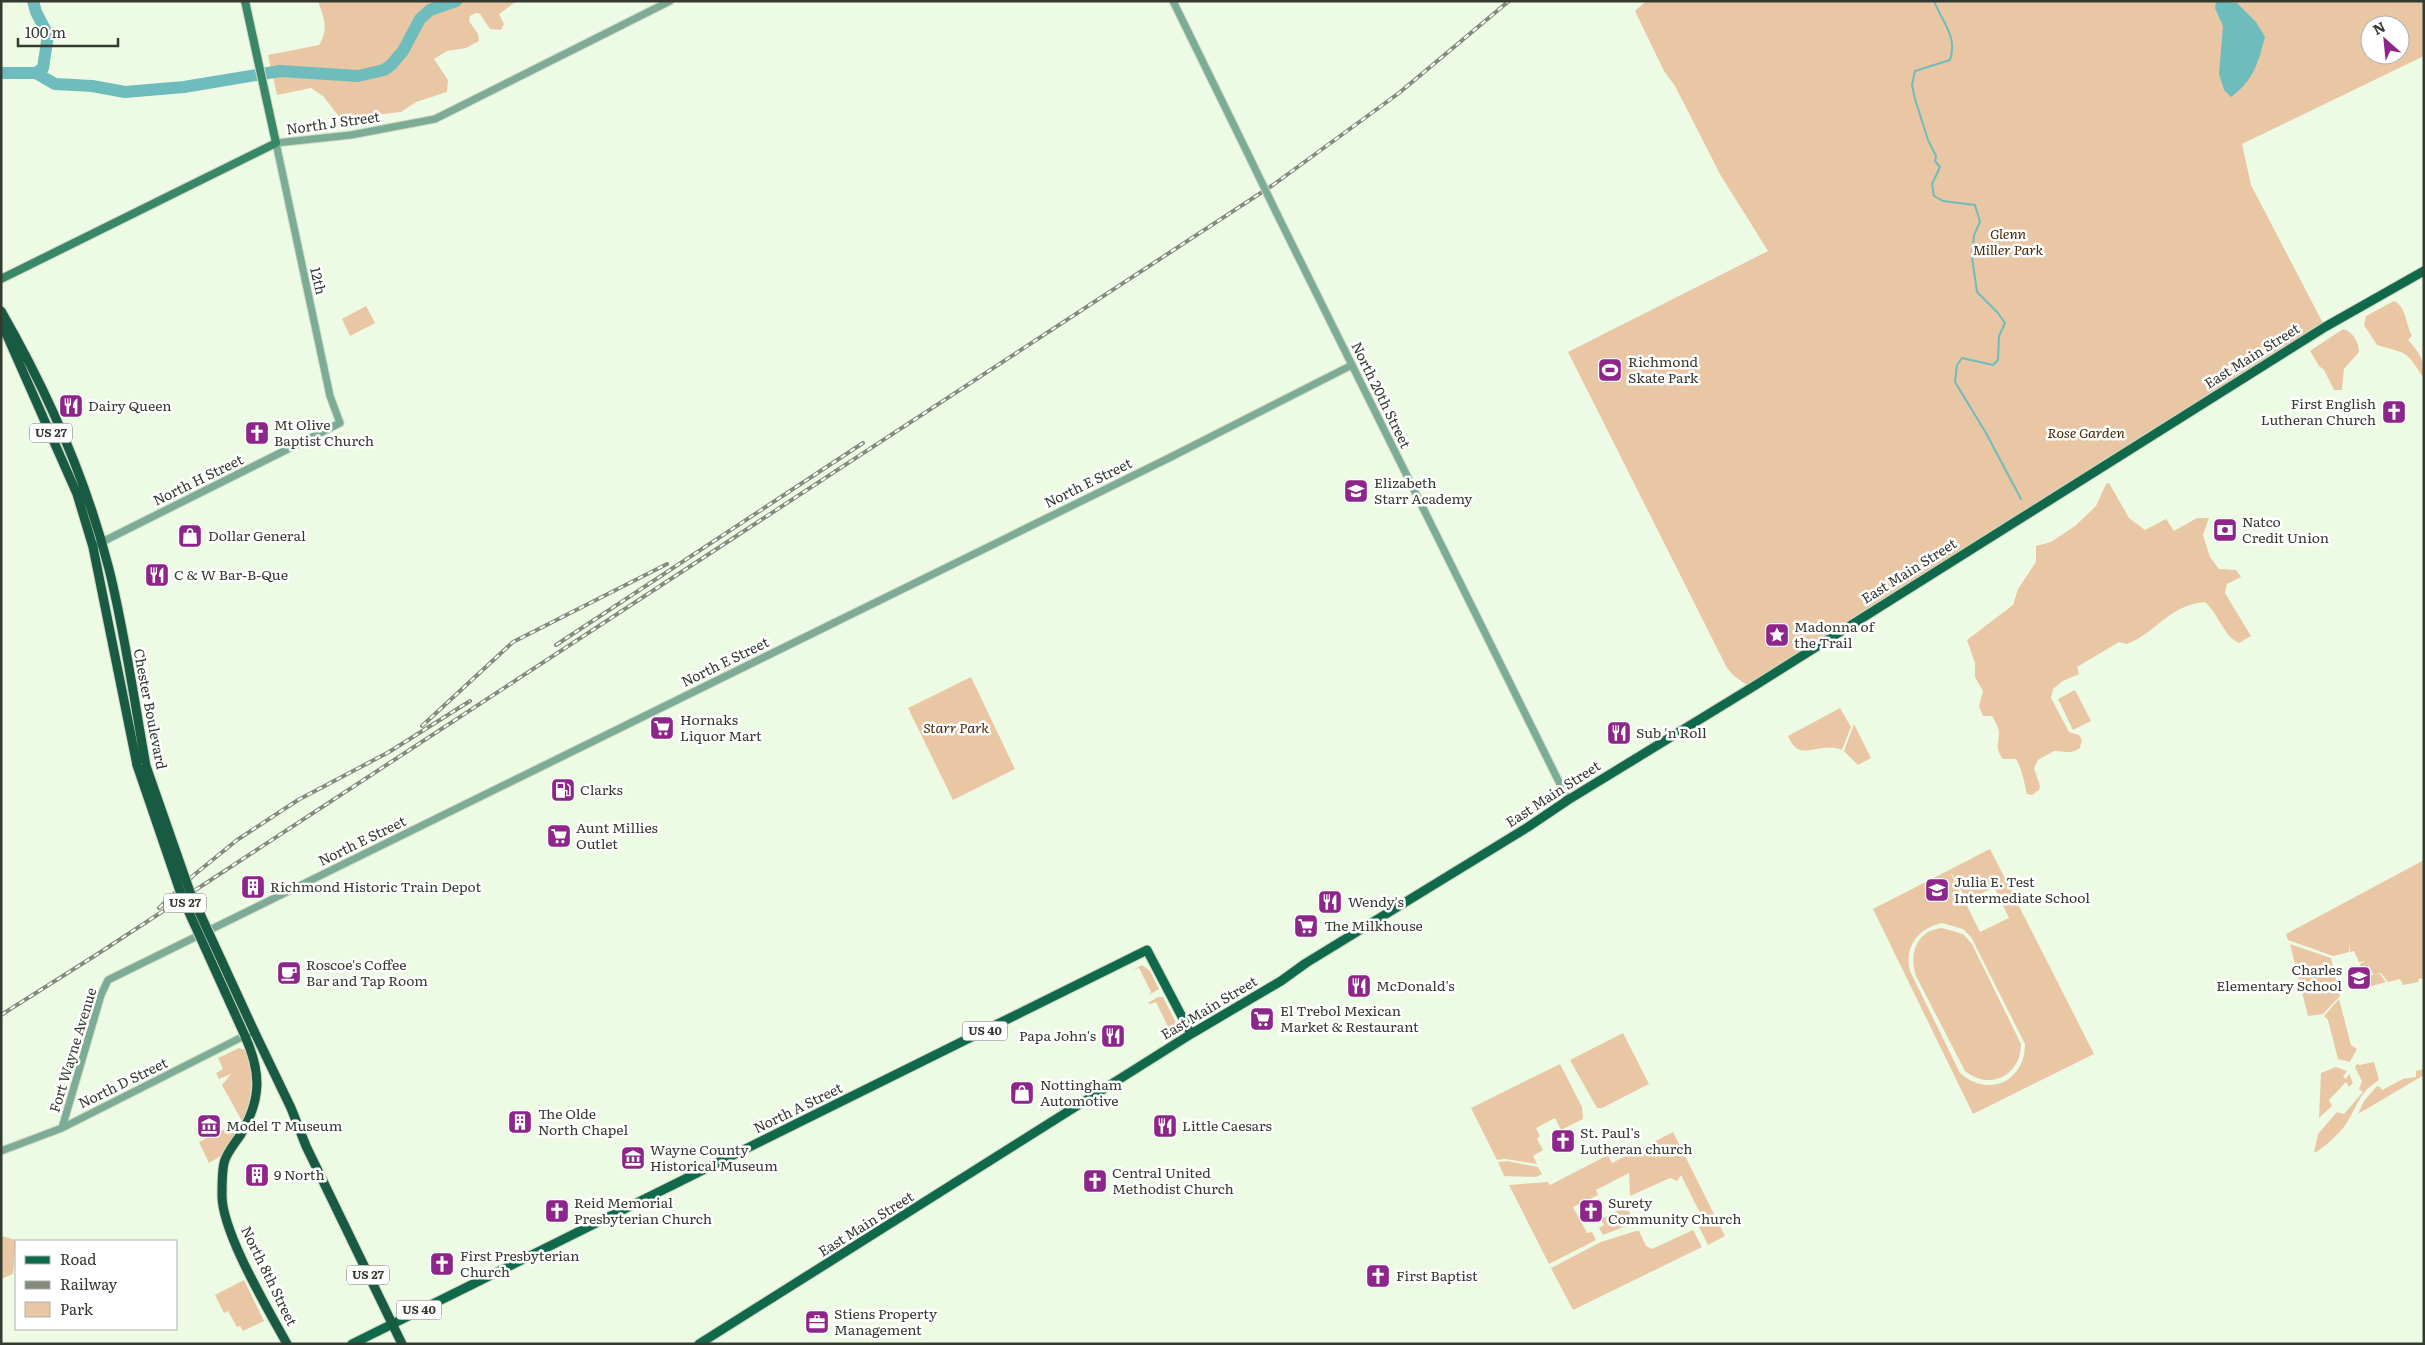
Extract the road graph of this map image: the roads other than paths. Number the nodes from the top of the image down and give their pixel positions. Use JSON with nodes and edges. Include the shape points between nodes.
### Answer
{"nodes":[{"id":1,"x":246,"y":1,"type":"edge"},
{"id":2,"x":670,"y":1,"type":"edge"},
{"id":3,"x":1173,"y":1,"type":"edge"},
{"id":4,"x":276,"y":143,"type":"junction"},
{"id":5,"x":2424,"y":271,"type":"edge"},
{"id":6,"x":1,"y":279,"type":"edge"},
{"id":7,"x":1,"y":311,"type":"edge"},
{"id":8,"x":1,"y":322,"type":"edge"},
{"id":9,"x":1352,"y":365,"type":"junction"},
{"id":10,"x":340,"y":423,"type":"joint"},
{"id":11,"x":97,"y":545,"type":"junction"},
{"id":12,"x":1568,"y":800,"type":"junction"},
{"id":13,"x":203,"y":933,"type":"junction"},
{"id":14,"x":108,"y":980,"type":"joint"},
{"id":15,"x":250,"y":1034,"type":"junction"},
{"id":16,"x":1191,"y":1034,"type":"junction"},
{"id":17,"x":258,"y":1079,"type":"joint"},
{"id":18,"x":62,"y":1128,"type":"junction"},
{"id":19,"x":1,"y":1152,"type":"edge"},
{"id":20,"x":392,"y":1324,"type":"junction"},
{"id":21,"x":286,"y":1344,"type":"edge"},
{"id":22,"x":352,"y":1344,"type":"edge"},
{"id":23,"x":402,"y":1344,"type":"edge"},
{"id":24,"x":699,"y":1344,"type":"edge"}],
"edges":[{"from":1,"to":4,"type":"main road"},
{"from":2,"to":4,"type":"street","name":"North J Street","via":[[436,119],[350,135]]},
{"from":3,"to":9,"type":"street","name":"North 20th Street","bridge":true},
{"from":4,"to":6,"type":"main road","name":"North J Street"},
{"from":4,"to":10,"type":"street","name":"12th","via":[[330,396]]},
{"from":5,"to":12,"type":"main road","name":"East Main Street","via":[[2325,326]]},
{"from":7,"to":11,"type":"highway","name":"Chester Boulevard","number":"US 27","via":[[24,350],[82,481]]},
{"from":8,"to":11,"type":"highway","name":"Chester Boulevard","number":"US 27"},
{"from":9,"to":12,"type":"street","name":"North 20th Street"},
{"from":9,"to":13,"type":"street","name":"North E Street"},
{"from":10,"to":11,"type":"street","name":"North H Street"},
{"from":11,"to":13,"type":"highway","name":"Chester Boulevard","number":"US 27","bridge":true,"via":[[141,766],[182,897]]},
{"from":12,"to":16,"type":"main road","name":"East Main Street"},
{"from":13,"to":14,"type":"street","name":"North E Street"},
{"from":13,"to":15,"type":"highway","name":"Chester Boulevard","number":"US 27","bridge":true},
{"from":14,"to":18,"type":"street","name":"Fort Wayne Avenue"},
{"from":15,"to":17,"type":"highway","name":"Chester Boulevard","number":"US 27"},
{"from":15,"to":18,"type":"street","name":"North D Street"},
{"from":15,"to":20,"type":"highway","name":"Chester Boulevard","number":"US 27","via":[[291,1108],[306,1146]]},
{"from":16,"to":20,"type":"main road","name":"North A Street","number":"US 40","via":[[1147,950]]},
{"from":16,"to":24,"type":"main road","name":"East Main Street"},
{"from":17,"to":21,"type":"highway","name":"North 8th Street","number":"US 27","via":[[247,1123],[224,1162],[222,1195],[232,1235]]},
{"from":18,"to":19,"type":"street","name":"North D Street"},
{"from":20,"to":22,"type":"main road","name":"North A Street","number":"US 40"},
{"from":20,"to":23,"type":"highway","number":"US 27"}]}
